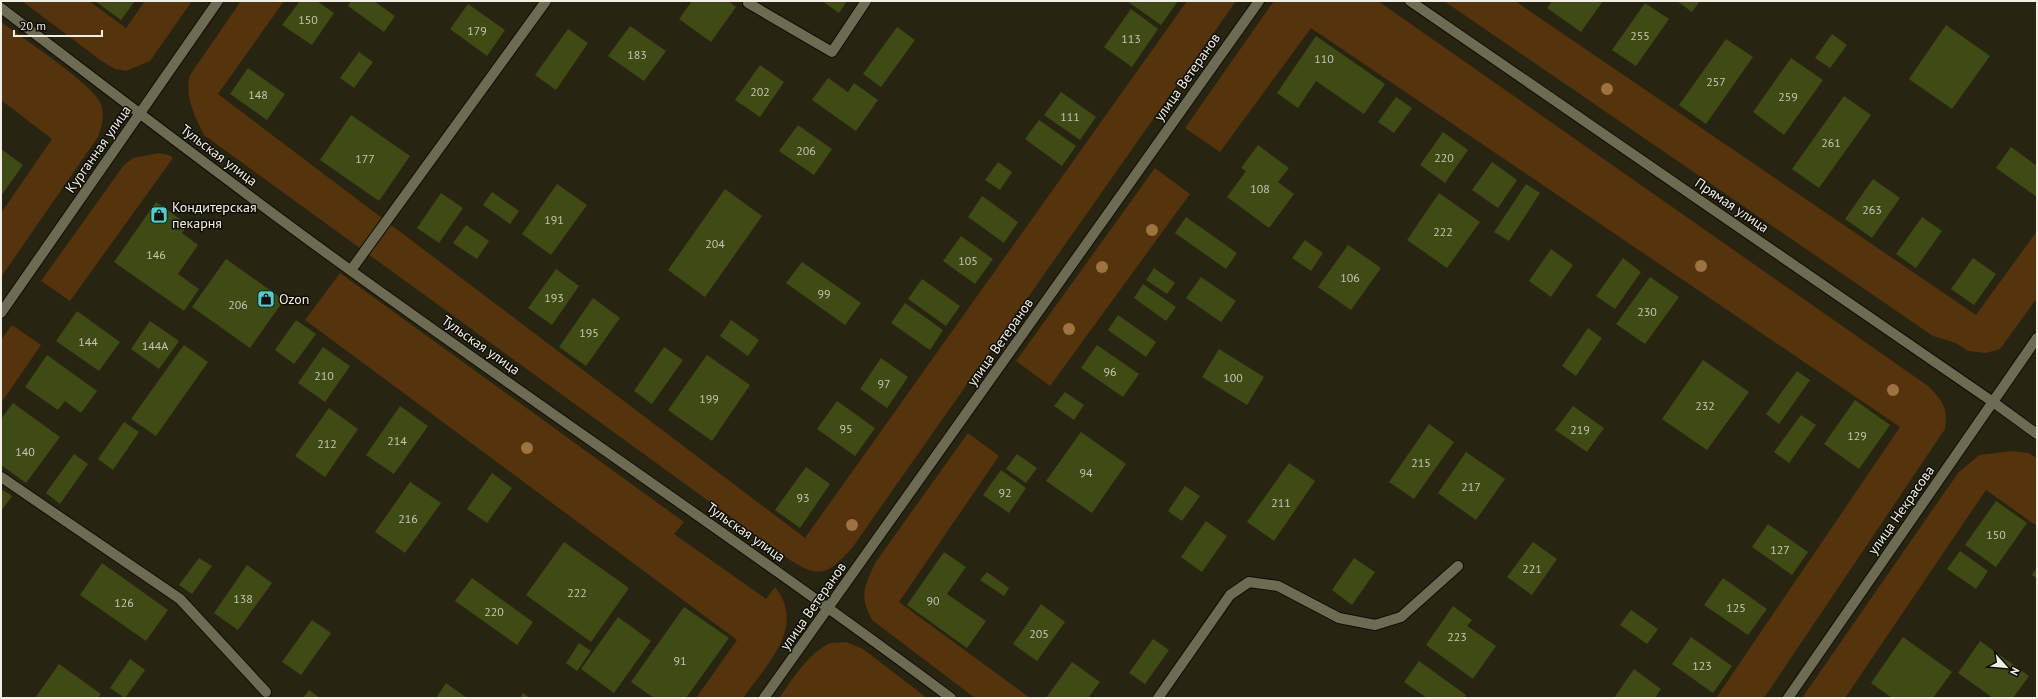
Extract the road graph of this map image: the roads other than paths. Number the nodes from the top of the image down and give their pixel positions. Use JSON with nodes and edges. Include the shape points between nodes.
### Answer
{"nodes":[{"id":1,"x":218,"y":1,"type":"edge"},
{"id":2,"x":546,"y":1,"type":"edge"},
{"id":3,"x":866,"y":1,"type":"edge"},
{"id":4,"x":1258,"y":1,"type":"edge"},
{"id":5,"x":1410,"y":1,"type":"edge"},
{"id":6,"x":748,"y":3,"type":"dead end"},
{"id":7,"x":1,"y":8,"type":"edge"},
{"id":8,"x":140,"y":114,"type":"junction"},
{"id":9,"x":351,"y":270,"type":"junction"},
{"id":10,"x":1,"y":313,"type":"edge"},
{"id":11,"x":2037,"y":338,"type":"edge"},
{"id":12,"x":1993,"y":402,"type":"junction"},
{"id":13,"x":2037,"y":434,"type":"edge"},
{"id":14,"x":1,"y":477,"type":"edge"},
{"id":15,"x":1458,"y":566,"type":"dead end"},
{"id":16,"x":829,"y":607,"type":"junction"},
{"id":17,"x":266,"y":692,"type":"dead end"},
{"id":18,"x":764,"y":698,"type":"edge"},
{"id":19,"x":951,"y":698,"type":"edge"},
{"id":20,"x":1158,"y":698,"type":"edge"},
{"id":21,"x":1788,"y":698,"type":"edge"}],
"edges":[{"from":1,"to":8,"type":"street","name":"Курганная улица"},
{"from":2,"to":9,"type":"street"},
{"from":3,"to":6,"type":"street","via":[[832,52]]},
{"from":4,"to":16,"type":"street","name":"улица Ветеранов"},
{"from":5,"to":12,"type":"street","name":"Прямая улица"},
{"from":7,"to":8,"type":"street","name":"Тульская улица"},
{"from":8,"to":9,"type":"street","name":"Тульская улица"},
{"from":8,"to":10,"type":"street","name":"Курганная улица"},
{"from":9,"to":16,"type":"street","name":"Тульская улица"},
{"from":11,"to":12,"type":"street","name":"улица Некрасова"},
{"from":12,"to":13,"type":"street","name":"Прямая улица"},
{"from":12,"to":21,"type":"street","name":"улица Некрасова"},
{"from":14,"to":17,"type":"street","via":[[180,599]]},
{"from":15,"to":20,"type":"street","via":[[1401,617],[1375,625],[1339,618],[1278,586],[1249,582],[1230,594]]},
{"from":16,"to":18,"type":"street","name":"улица Ветеранов"},
{"from":16,"to":19,"type":"street","name":"Тульская улица"}]}
